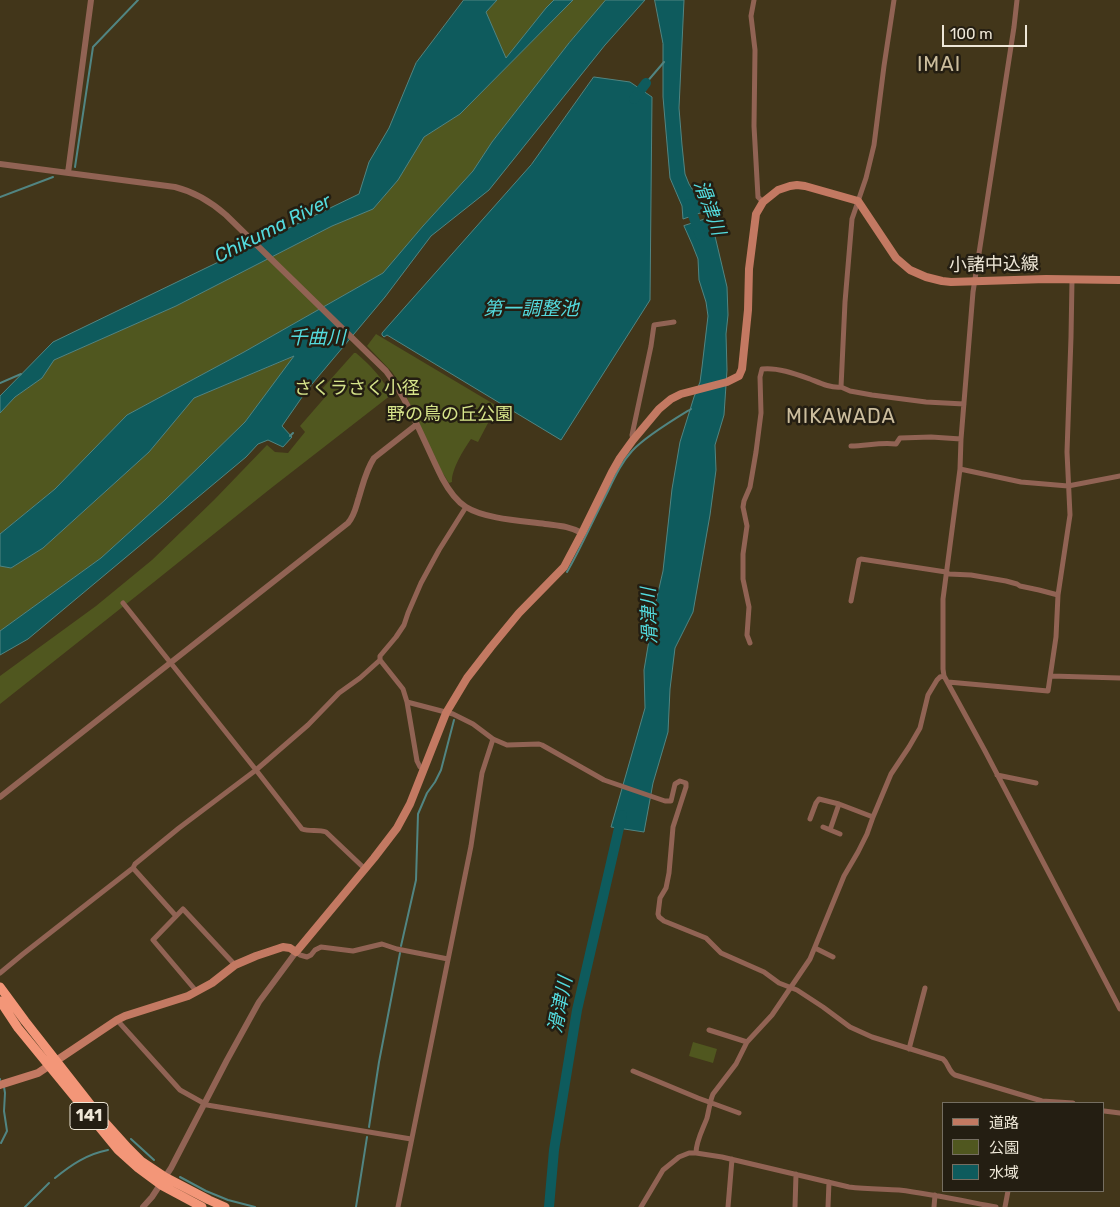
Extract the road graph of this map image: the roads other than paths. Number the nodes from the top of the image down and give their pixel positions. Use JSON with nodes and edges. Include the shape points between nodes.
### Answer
{"nodes":[{"id":1,"x":92,"y":0,"type":"edge"},
{"id":2,"x":754,"y":0,"type":"edge"},
{"id":3,"x":894,"y":0,"type":"edge"},
{"id":4,"x":1017,"y":0,"type":"edge"},
{"id":5,"x":0,"y":164,"type":"edge"},
{"id":6,"x":68,"y":173,"type":"junction"},
{"id":7,"x":858,"y":201,"type":"junction"},
{"id":8,"x":763,"y":202,"type":"junction"},
{"id":9,"x":1072,"y":280,"type":"junction"},
{"id":10,"x":1120,"y":280,"type":"edge"},
{"id":11,"x":974,"y":282,"type":"junction"},
{"id":12,"x":674,"y":322,"type":"dead end"},
{"id":13,"x":841,"y":387,"type":"junction"},
{"id":14,"x":964,"y":404,"type":"junction"},
{"id":15,"x":416,"y":425,"type":"junction"},
{"id":16,"x":633,"y":440,"type":"junction"},
{"id":17,"x":960,"y":440,"type":"junction"},
{"id":18,"x":851,"y":446,"type":"dead end"},
{"id":19,"x":960,"y":469,"type":"junction"},
{"id":20,"x":1120,"y":476,"type":"edge"},
{"id":21,"x":1068,"y":486,"type":"junction"},
{"id":22,"x":466,"y":507,"type":"junction"},
{"id":23,"x":582,"y":533,"type":"junction"},
{"id":24,"x":946,"y":572,"type":"junction"},
{"id":25,"x":1058,"y":595,"type":"junction"},
{"id":26,"x":852,"y":602,"type":"dead end"},
{"id":27,"x":123,"y":603,"type":"dead end"},
{"id":28,"x":750,"y":642,"type":"dead end"},
{"id":29,"x":380,"y":660,"type":"junction"},
{"id":30,"x":171,"y":662,"type":"junction"},
{"id":31,"x":944,"y":676,"type":"junction"},
{"id":32,"x":1051,"y":676,"type":"junction"},
{"id":33,"x":1120,"y":678,"type":"edge"},
{"id":34,"x":948,"y":682,"type":"junction"},
{"id":35,"x":407,"y":702,"type":"junction"},
{"id":36,"x":446,"y":713,"type":"junction"},
{"id":37,"x":494,"y":739,"type":"junction"},
{"id":38,"x":424,"y":768,"type":"junction"},
{"id":39,"x":256,"y":770,"type":"junction"},
{"id":40,"x":998,"y":775,"type":"junction"},
{"id":41,"x":1036,"y":783,"type":"dead end"},
{"id":42,"x":0,"y":797,"type":"edge"},
{"id":43,"x":839,"y":804,"type":"junction"},
{"id":44,"x":873,"y":816,"type":"junction"},
{"id":45,"x":810,"y":819,"type":"dead end"},
{"id":46,"x":822,"y":827,"type":"dead end"},
{"id":47,"x":830,"y":830,"type":"junction"},
{"id":48,"x":840,"y":834,"type":"dead end"},
{"id":49,"x":133,"y":868,"type":"junction"},
{"id":50,"x":365,"y":869,"type":"junction"},
{"id":51,"x":176,"y":916,"type":"junction"},
{"id":52,"x":815,"y":948,"type":"junction"},
{"id":53,"x":296,"y":952,"type":"junction"},
{"id":54,"x":833,"y":957,"type":"dead end"},
{"id":55,"x":448,"y":959,"type":"junction"},
{"id":56,"x":235,"y":965,"type":"junction"},
{"id":57,"x":0,"y":973,"type":"edge"},
{"id":58,"x":0,"y":987,"type":"edge"},
{"id":59,"x":791,"y":988,"type":"junction"},
{"id":60,"x":925,"y":988,"type":"dead end"},
{"id":61,"x":197,"y":992,"type":"junction"},
{"id":62,"x":0,"y":1000,"type":"edge"},
{"id":63,"x":1120,"y":1009,"type":"edge"},
{"id":64,"x":117,"y":1020,"type":"junction"},
{"id":65,"x":709,"y":1030,"type":"dead end"},
{"id":66,"x":747,"y":1042,"type":"junction"},
{"id":67,"x":909,"y":1049,"type":"junction"},
{"id":68,"x":53,"y":1063,"type":"junction"},
{"id":69,"x":633,"y":1071,"type":"dead end"},
{"id":70,"x":0,"y":1085,"type":"edge"},
{"id":71,"x":1026,"y":1097,"type":"junction"},
{"id":72,"x":1025,"y":1102,"type":"edge"},
{"id":73,"x":1058,"y":1102,"type":"edge"},
{"id":74,"x":710,"y":1103,"type":"junction"},
{"id":75,"x":204,"y":1104,"type":"junction"},
{"id":76,"x":1105,"y":1110,"type":"edge"},
{"id":77,"x":739,"y":1112,"type":"dead end"},
{"id":78,"x":1120,"y":1113,"type":"edge"},
{"id":79,"x":411,"y":1139,"type":"junction"},
{"id":80,"x":696,"y":1153,"type":"junction"},
{"id":81,"x":732,"y":1160,"type":"junction"},
{"id":82,"x":796,"y":1174,"type":"junction"},
{"id":83,"x":163,"y":1181,"type":"junction"},
{"id":84,"x":829,"y":1182,"type":"junction"},
{"id":85,"x":1008,"y":1192,"type":"edge"},
{"id":86,"x":935,"y":1196,"type":"junction"},
{"id":87,"x":143,"y":1207,"type":"edge"},
{"id":88,"x":202,"y":1207,"type":"edge"},
{"id":89,"x":225,"y":1207,"type":"edge"},
{"id":90,"x":398,"y":1207,"type":"edge"},
{"id":91,"x":641,"y":1207,"type":"edge"},
{"id":92,"x":728,"y":1207,"type":"edge"},
{"id":93,"x":795,"y":1207,"type":"edge"},
{"id":94,"x":828,"y":1207,"type":"edge"},
{"id":95,"x":934,"y":1207,"type":"edge"},
{"id":96,"x":996,"y":1207,"type":"edge"},
{"id":97,"x":1005,"y":1207,"type":"edge"}],
"edges":[{"from":1,"to":6,"type":"street"},
{"from":2,"to":8,"type":"street","via":[[754,126],[758,197]]},
{"from":3,"to":7,"type":"street","via":[[871,163]]},
{"from":4,"to":11,"type":"street"},
{"from":5,"to":6,"type":"street"},
{"from":6,"to":15,"type":"street","via":[[184,189],[206,199],[379,364],[393,380]]},
{"from":7,"to":8,"type":"main road","via":[[797,185],[778,190]]},
{"from":7,"to":11,"type":"main road","name":"小諸中込線","via":[[896,258],[910,270],[942,281]]},
{"from":7,"to":13,"type":"street","via":[[852,219]]},
{"from":8,"to":16,"type":"main road","via":[[754,222],[740,374],[726,382],[676,396],[662,406]]},
{"from":9,"to":10,"type":"main road","name":"小諸中込線"},
{"from":9,"to":11,"type":"main road","name":"小諸中込線"},
{"from":9,"to":21,"type":"street"},
{"from":11,"to":14,"type":"street"},
{"from":12,"to":16,"type":"street","via":[[654,325]]},
{"from":13,"to":14,"type":"street","via":[[872,395]]},
{"from":13,"to":28,"type":"street","via":[[762,369],[756,452],[743,507],[747,526],[743,579],[749,607],[747,636]]},
{"from":14,"to":17,"type":"street"},
{"from":15,"to":22,"type":"street","via":[[446,486]]},
{"from":15,"to":30,"type":"street","via":[[374,458],[354,515],[348,523]]},
{"from":16,"to":23,"type":"main road","via":[[612,472]]},
{"from":17,"to":18,"type":"street","via":[[900,438],[896,444]]},
{"from":17,"to":19,"type":"street"},
{"from":19,"to":21,"type":"street","via":[[1021,482]]},
{"from":19,"to":24,"type":"street"},
{"from":20,"to":21,"type":"street"},
{"from":21,"to":25,"type":"street","via":[[1070,515]]},
{"from":22,"to":23,"type":"street","via":[[492,516],[560,525]]},
{"from":22,"to":29,"type":"street","via":[[421,583],[404,625]]},
{"from":23,"to":36,"type":"main road","via":[[564,567],[491,647]]},
{"from":24,"to":25,"type":"street","via":[[1006,580]]},
{"from":24,"to":26,"type":"street","via":[[861,559]]},
{"from":24,"to":31,"type":"street"},
{"from":25,"to":32,"type":"street"},
{"from":27,"to":30,"type":"street"},
{"from":29,"to":35,"type":"street","via":[[403,689]]},
{"from":29,"to":39,"type":"street","via":[[339,693]]},
{"from":30,"to":39,"type":"street"},
{"from":30,"to":42,"type":"street"},
{"from":31,"to":34,"type":"street"},
{"from":31,"to":44,"type":"street","via":[[937,680],[928,695],[920,728],[891,774]]},
{"from":32,"to":33,"type":"street"},
{"from":32,"to":34,"type":"street","via":[[1048,691]]},
{"from":34,"to":40,"type":"street"},
{"from":35,"to":36,"type":"street"},
{"from":35,"to":38,"type":"street","via":[[417,761]]},
{"from":36,"to":37,"type":"street","via":[[473,724]]},
{"from":36,"to":38,"type":"main road"},
{"from":37,"to":55,"type":"street","via":[[482,773]]},
{"from":37,"to":59,"type":"street","via":[[506,745],[542,745],[604,780],[670,802],[675,784],[680,781],[686,783],[673,827],[669,873],[660,898],[659,917],[706,938],[721,953]]},
{"from":38,"to":50,"type":"main road","via":[[397,828]]},
{"from":39,"to":49,"type":"street","via":[[179,828]]},
{"from":39,"to":50,"type":"street","via":[[302,829],[326,832]]},
{"from":40,"to":41,"type":"street"},
{"from":40,"to":63,"type":"street"},
{"from":43,"to":44,"type":"street"},
{"from":43,"to":45,"type":"street","via":[[819,799]]},
{"from":43,"to":47,"type":"street"},
{"from":44,"to":52,"type":"street"},
{"from":46,"to":47,"type":"street"},
{"from":47,"to":48,"type":"street"},
{"from":49,"to":51,"type":"street"},
{"from":49,"to":57,"type":"street"},
{"from":50,"to":53,"type":"main road"},
{"from":51,"to":56,"type":"street","via":[[183,909]]},
{"from":51,"to":61,"type":"street","via":[[153,940]]},
{"from":52,"to":54,"type":"street"},
{"from":52,"to":59,"type":"street"},
{"from":53,"to":55,"type":"street","via":[[307,957],[324,946],[353,951],[382,944]]},
{"from":53,"to":56,"type":"main road","via":[[283,947]]},
{"from":53,"to":75,"type":"street","via":[[259,1002]]},
{"from":55,"to":79,"type":"street"},
{"from":56,"to":61,"type":"main road"},
{"from":58,"to":68,"type":"highway","number":"141"},
{"from":59,"to":66,"type":"street"},
{"from":59,"to":67,"type":"street","via":[[850,1027]]},
{"from":60,"to":67,"type":"street"},
{"from":61,"to":64,"type":"main road"},
{"from":62,"to":68,"type":"highway","number":"141","via":[[18,1028]]},
{"from":64,"to":68,"type":"main road"},
{"from":64,"to":75,"type":"street","via":[[180,1090]]},
{"from":65,"to":66,"type":"street"},
{"from":66,"to":74,"type":"street"},
{"from":67,"to":71,"type":"street","via":[[946,1061],[949,1071],[955,1076]]},
{"from":68,"to":70,"type":"main road","via":[[38,1072]]},
{"from":68,"to":83,"type":"highway","number":"141","via":[[128,1148]]},
{"from":68,"to":83,"type":"highway","number":"141","via":[[118,1150],[138,1168]]},
{"from":69,"to":74,"type":"street"},
{"from":71,"to":72,"type":"street"},
{"from":71,"to":73,"type":"street"},
{"from":74,"to":77,"type":"street"},
{"from":74,"to":80,"type":"street"},
{"from":75,"to":79,"type":"street"},
{"from":75,"to":83,"type":"street"},
{"from":76,"to":78,"type":"street"},
{"from":79,"to":90,"type":"street"},
{"from":80,"to":81,"type":"street"},
{"from":80,"to":91,"type":"street","via":[[679,1157],[662,1170]]},
{"from":81,"to":82,"type":"street"},
{"from":81,"to":92,"type":"street"},
{"from":82,"to":84,"type":"street"},
{"from":82,"to":93,"type":"street"},
{"from":83,"to":87,"type":"street"},
{"from":83,"to":88,"type":"highway","number":"141"},
{"from":83,"to":89,"type":"highway","number":"141"},
{"from":84,"to":86,"type":"street","via":[[867,1190],[900,1190]]},
{"from":84,"to":94,"type":"street"},
{"from":85,"to":97,"type":"street"},
{"from":86,"to":95,"type":"street"},
{"from":86,"to":96,"type":"street"}]}
